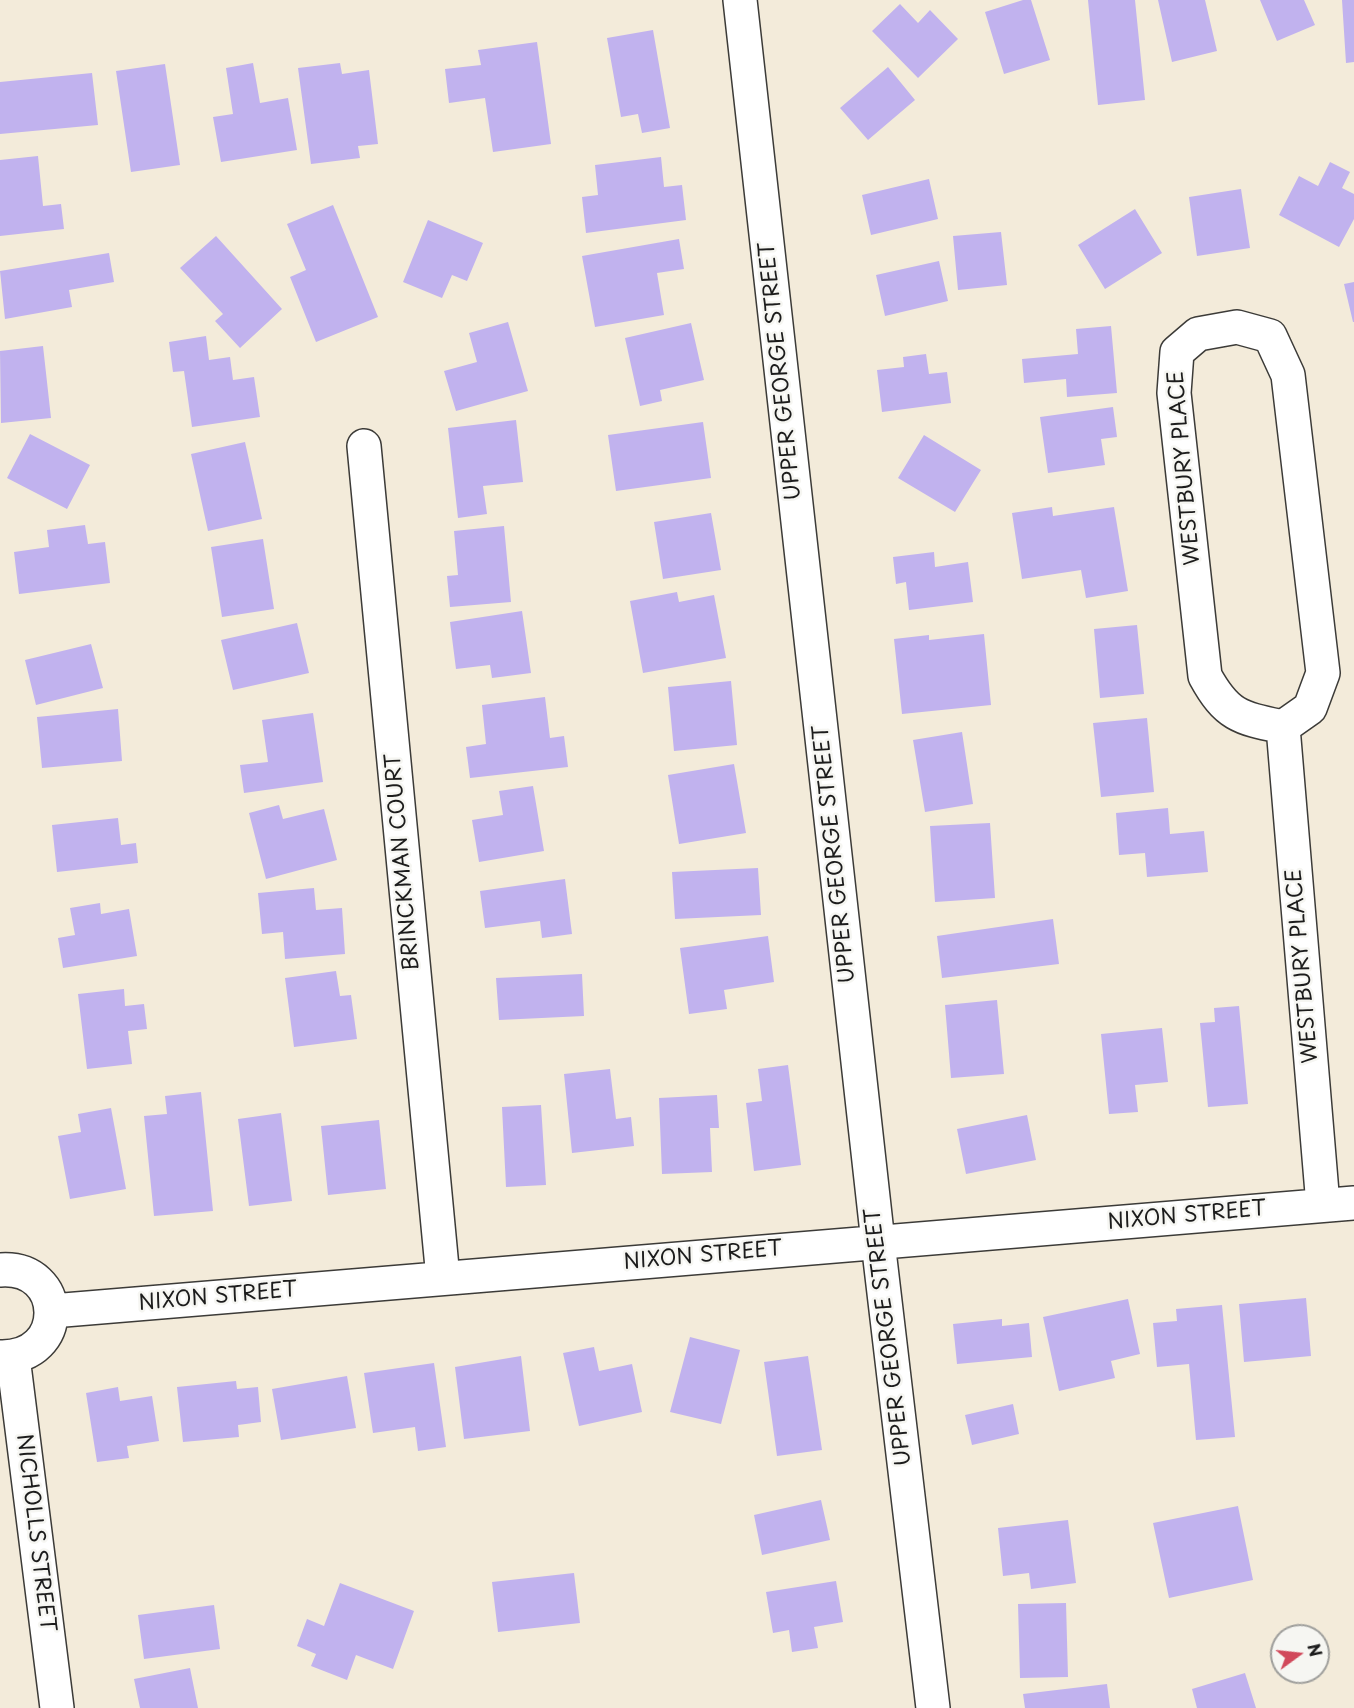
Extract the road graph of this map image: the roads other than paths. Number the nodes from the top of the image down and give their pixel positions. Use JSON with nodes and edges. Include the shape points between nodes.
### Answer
{"nodes":[{"id":1,"x":740,"y":0,"type":"edge"},
{"id":2,"x":364,"y":446,"type":"dead end"},
{"id":3,"x":1283,"y":727,"type":"junction"},
{"id":4,"x":1338,"y":1204,"type":"edge"},
{"id":5,"x":878,"y":1242,"type":"junction"},
{"id":6,"x":0,"y":1265,"type":"edge"},
{"id":7,"x":443,"y":1278,"type":"junction"},
{"id":8,"x":52,"y":1311,"type":"junction"},
{"id":9,"x":7,"y":1357,"type":"edge"},
{"id":10,"x":57,"y":1708,"type":"edge"},
{"id":11,"x":933,"y":1708,"type":"edge"}],
"edges":[{"from":1,"to":5,"type":"street","name":"UPPER GEORGE STREET"},
{"from":2,"to":7,"type":"street","name":"BRINCKMAN COURT"},
{"from":3,"to":3,"type":"street","name":"WESTBURY PLACE","via":[[1245,719],[1218,700],[1205,676],[1174,393],[1176,352],[1198,334],[1237,327],[1270,336],[1288,375],[1323,673],[1310,708]]},
{"from":3,"to":4,"type":"street","name":"WESTBURY PLACE"},
{"from":4,"to":5,"type":"street","name":"NIXON STREET"},
{"from":5,"to":7,"type":"street","name":"NIXON STREET"},
{"from":5,"to":11,"type":"street","name":"UPPER GEORGE STREET"},
{"from":6,"to":8,"type":"street","via":[[32,1276],[43,1287]]},
{"from":7,"to":8,"type":"street","name":"NIXON STREET"},
{"from":8,"to":9,"type":"street","via":[[45,1336],[35,1348]]},
{"from":9,"to":10,"type":"street","name":"NICHOLLS STREET"}]}
